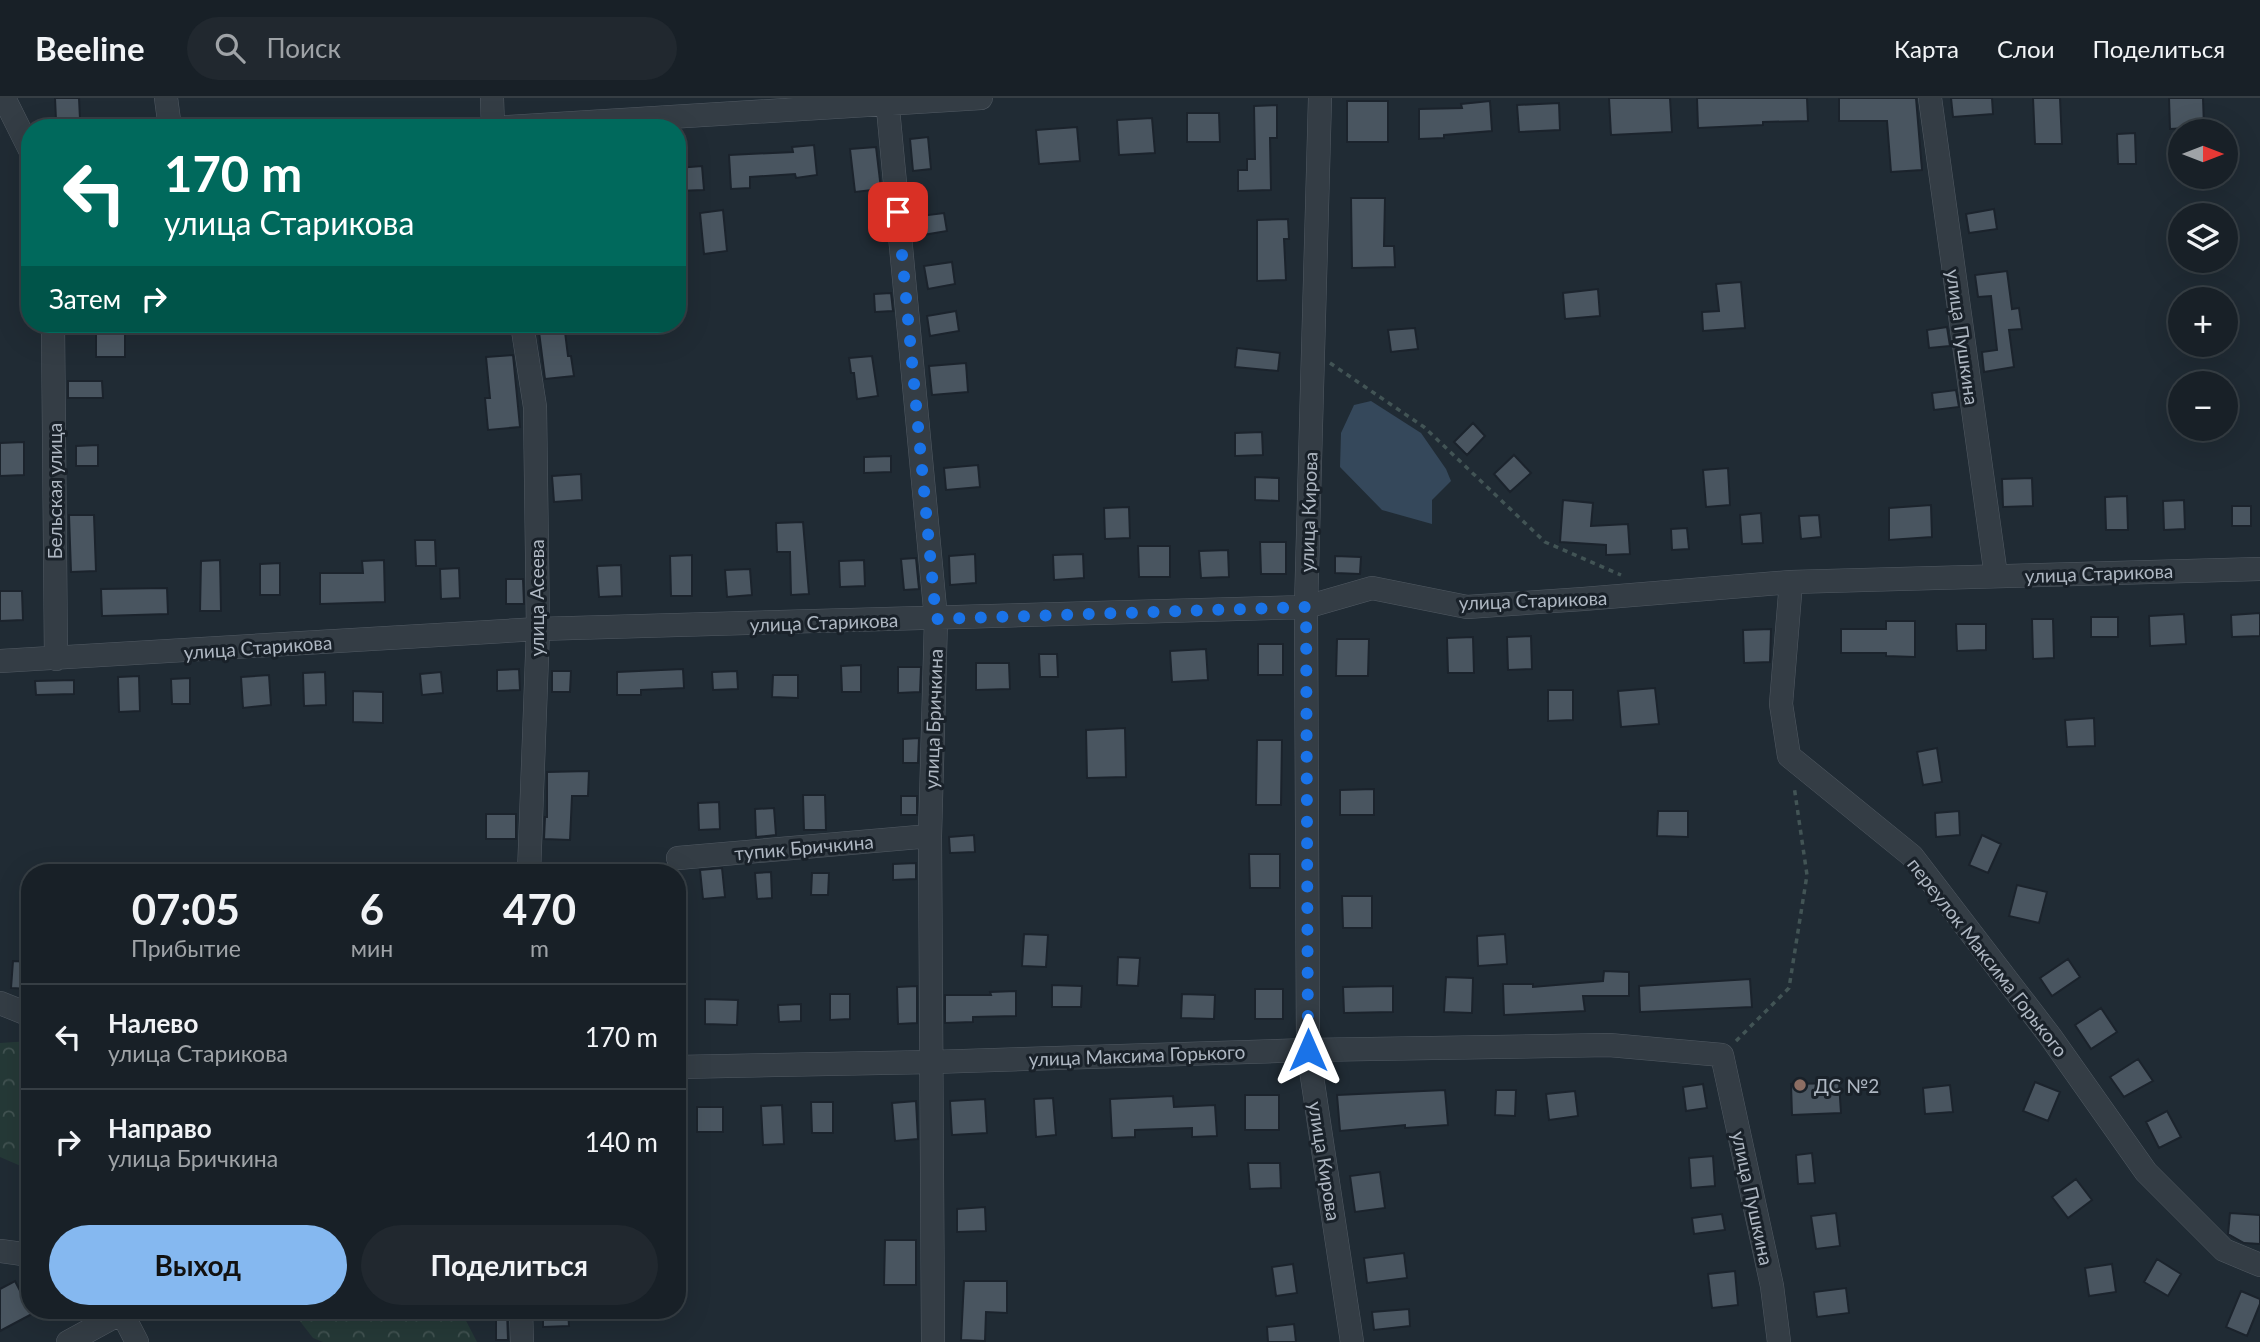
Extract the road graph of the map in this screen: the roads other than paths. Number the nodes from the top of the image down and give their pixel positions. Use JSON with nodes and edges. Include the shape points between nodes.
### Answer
{"nodes":[{"id":1,"x":4,"y":98,"type":"edge"},
{"id":2,"x":166,"y":98,"type":"edge"},
{"id":3,"x":492,"y":98,"type":"edge"},
{"id":4,"x":981,"y":98,"type":"edge"},
{"id":5,"x":1320,"y":98,"type":"edge"},
{"id":6,"x":1930,"y":98,"type":"edge"},
{"id":7,"x":887,"y":101,"type":"edge"},
{"id":8,"x":169,"y":119,"type":"edge"},
{"id":9,"x":493,"y":119,"type":"edge"},
{"id":10,"x":624,"y":119,"type":"edge"},
{"id":11,"x":21,"y":132,"type":"edge"},
{"id":12,"x":53,"y":333,"type":"edge"},
{"id":13,"x":523,"y":333,"type":"edge"},
{"id":14,"x":2260,"y":569,"type":"edge"},
{"id":15,"x":1996,"y":576,"type":"junction"},
{"id":16,"x":1791,"y":582,"type":"junction"},
{"id":17,"x":1306,"y":607,"type":"junction"},
{"id":18,"x":936,"y":619,"type":"junction"},
{"id":19,"x":538,"y":629,"type":"junction"},
{"id":20,"x":56,"y":659,"type":"junction"},
{"id":21,"x":0,"y":661,"type":"edge"},
{"id":22,"x":930,"y":836,"type":"junction"},
{"id":23,"x":678,"y":858,"type":"dead end"},
{"id":24,"x":528,"y":864,"type":"edge"},
{"id":25,"x":0,"y":1003,"type":"edge"},
{"id":26,"x":21,"y":1011,"type":"edge"},
{"id":27,"x":1308,"y":1050,"type":"junction"},
{"id":28,"x":1722,"y":1055,"type":"joint"},
{"id":29,"x":932,"y":1062,"type":"junction"},
{"id":30,"x":686,"y":1067,"type":"edge"},
{"id":31,"x":0,"y":1251,"type":"edge"},
{"id":32,"x":21,"y":1254,"type":"edge"},
{"id":33,"x":2260,"y":1265,"type":"edge"},
{"id":34,"x":108,"y":1319,"type":"edge"},
{"id":35,"x":126,"y":1319,"type":"edge"},
{"id":36,"x":522,"y":1319,"type":"edge"},
{"id":37,"x":68,"y":1342,"type":"edge"},
{"id":38,"x":137,"y":1342,"type":"edge"},
{"id":39,"x":522,"y":1342,"type":"edge"},
{"id":40,"x":933,"y":1342,"type":"edge"},
{"id":41,"x":1352,"y":1342,"type":"edge"},
{"id":42,"x":1779,"y":1342,"type":"edge"}],
"edges":[{"from":1,"to":11,"type":"street"},
{"from":2,"to":8,"type":"street"},
{"from":3,"to":9,"type":"street"},
{"from":4,"to":7,"type":"street"},
{"from":5,"to":17,"type":"street","name":"улица Кирова"},
{"from":6,"to":15,"type":"street","name":"улица Пушкина"},
{"from":7,"to":10,"type":"street"},
{"from":7,"to":18,"type":"street","name":"улица Бричкина"},
{"from":12,"to":20,"type":"street","name":"Бельская улица"},
{"from":13,"to":19,"type":"street","name":"улица Асеева","via":[[534,407]]},
{"from":14,"to":15,"type":"street","name":"улица Старикова"},
{"from":15,"to":16,"type":"street","name":"улица Старикова"},
{"from":16,"to":17,"type":"street","name":"улица Старикова","via":[[1467,607],[1372,588]]},
{"from":16,"to":33,"type":"street","name":"переулок Максима Горького","via":[[1782,704],[1789,756],[1912,856],[2050,1036],[2146,1172],[2224,1251]]},
{"from":17,"to":18,"type":"street","name":"улица Старикова"},
{"from":17,"to":27,"type":"street","name":"улица Кирова"},
{"from":18,"to":19,"type":"street","name":"улица Старикова"},
{"from":18,"to":22,"type":"street","name":"улица Бричкина"},
{"from":19,"to":20,"type":"street","name":"улица Старикова"},
{"from":19,"to":24,"type":"street","name":"улица Асеева"},
{"from":20,"to":21,"type":"street","name":"улица Старикова"},
{"from":22,"to":23,"type":"street","name":"тупик Бричкина"},
{"from":22,"to":29,"type":"street","name":"улица Бричкина"},
{"from":25,"to":26,"type":"street"},
{"from":27,"to":28,"type":"street","name":"улица Максима Горького","via":[[1609,1045]]},
{"from":27,"to":29,"type":"street","name":"улица Максима Горького"},
{"from":27,"to":41,"type":"street","name":"улица Кирова"},
{"from":28,"to":42,"type":"street","name":"улица Пушкина","via":[[1772,1286]]},
{"from":29,"to":30,"type":"street","name":"улица Максима Горького"},
{"from":29,"to":40,"type":"street","name":"улица Бричкина"},
{"from":31,"to":32,"type":"street"},
{"from":34,"to":37,"type":"street"},
{"from":35,"to":38,"type":"street"},
{"from":36,"to":39,"type":"street"}]}
